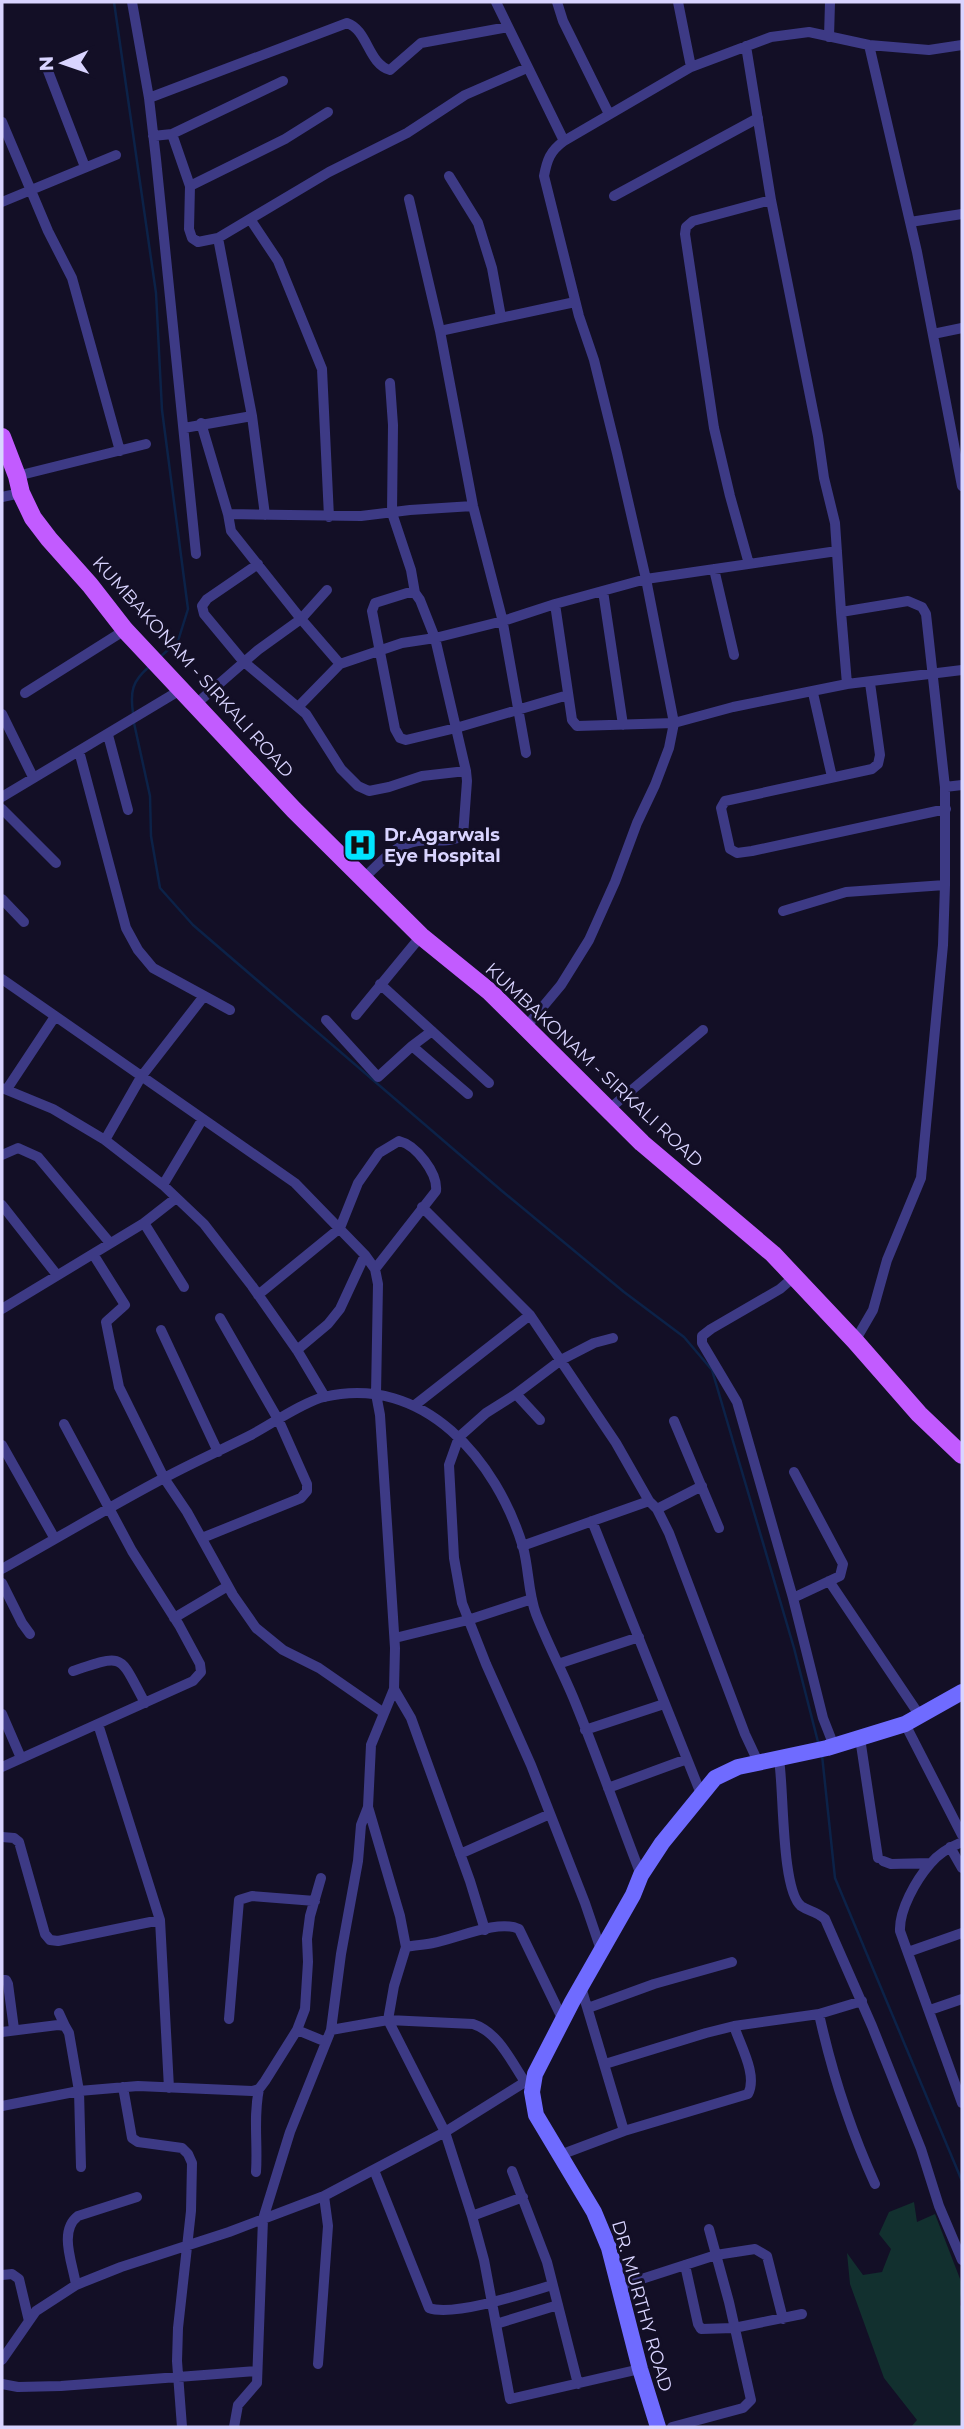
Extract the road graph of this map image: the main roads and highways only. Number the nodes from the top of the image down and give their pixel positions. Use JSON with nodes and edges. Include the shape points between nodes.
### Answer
{"nodes":[{"id":1,"x":2,"y":437,"type":"edge"},
{"id":2,"x":962,"y":1455,"type":"edge"},
{"id":3,"x":962,"y":1694,"type":"edge"},
{"id":4,"x":540,"y":2065,"type":"junction"},
{"id":5,"x":541,"y":2127,"type":"junction"},
{"id":6,"x":657,"y":2427,"type":"edge"}],
"edges":[{"from":1,"to":2,"type":"main road","name":"KUMBAKONAM - SIRKALI ROAD","via":[[33,518],[49,539],[125,630],[294,810],[421,936],[490,992],[642,1143],[795,1276]]},
{"from":3,"to":4,"type":"main road","via":[[905,1724],[758,1764],[703,1792],[641,1875]]},
{"from":4,"to":5,"type":"main road"},
{"from":4,"to":5,"type":"main road","name":"DR. MURTHY ROAD","via":[[528,2084]]},
{"from":5,"to":6,"type":"main road","name":"DR. MURTHY ROAD","via":[[594,2212],[609,2248]]}]}
